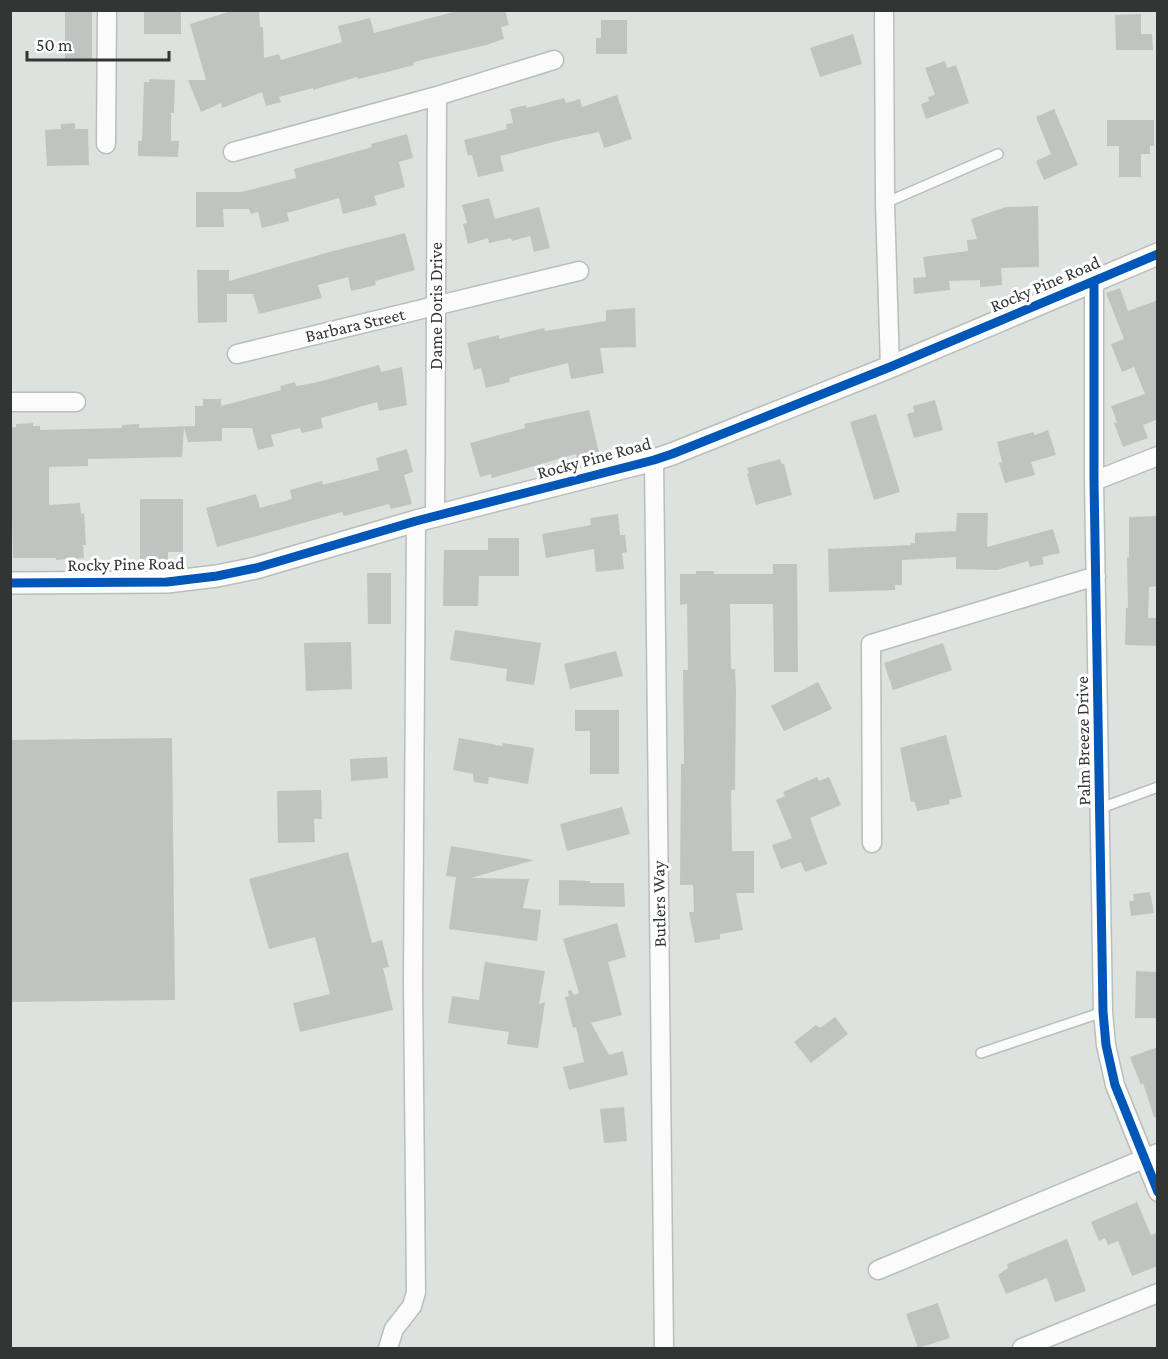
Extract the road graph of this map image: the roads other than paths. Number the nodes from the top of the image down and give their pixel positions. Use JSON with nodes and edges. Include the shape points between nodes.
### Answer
{"nodes":[{"id":1,"x":107,"y":10,"type":"edge"},
{"id":2,"x":884,"y":10,"type":"edge"},
{"id":3,"x":554,"y":60,"type":"dead end"},
{"id":4,"x":437,"y":96,"type":"junction"},
{"id":5,"x":106,"y":144,"type":"dead end"},
{"id":6,"x":233,"y":152,"type":"dead end"},
{"id":7,"x":998,"y":154,"type":"dead end"},
{"id":8,"x":885,"y":203,"type":"junction"},
{"id":9,"x":1158,"y":254,"type":"edge"},
{"id":10,"x":579,"y":271,"type":"dead end"},
{"id":11,"x":1094,"y":280,"type":"junction"},
{"id":12,"x":436,"y":306,"type":"junction"},
{"id":13,"x":237,"y":354,"type":"dead end"},
{"id":14,"x":890,"y":367,"type":"junction"},
{"id":15,"x":10,"y":402,"type":"edge"},
{"id":16,"x":76,"y":402,"type":"dead end"},
{"id":17,"x":1158,"y":456,"type":"edge"},
{"id":18,"x":654,"y":460,"type":"junction"},
{"id":19,"x":1094,"y":481,"type":"junction"},
{"id":20,"x":425,"y":519,"type":"junction"},
{"id":21,"x":1096,"y":576,"type":"junction"},
{"id":22,"x":10,"y":583,"type":"edge"},
{"id":23,"x":1158,"y":787,"type":"edge"},
{"id":24,"x":1101,"y":808,"type":"junction"},
{"id":25,"x":872,"y":843,"type":"dead end"},
{"id":26,"x":1103,"y":1012,"type":"junction"},
{"id":27,"x":981,"y":1053,"type":"dead end"},
{"id":28,"x":1150,"y":1156,"type":"edge"},
{"id":29,"x":1158,"y":1192,"type":"edge"},
{"id":30,"x":878,"y":1270,"type":"dead end"},
{"id":31,"x":1158,"y":1293,"type":"edge"},
{"id":32,"x":388,"y":1348,"type":"edge"},
{"id":33,"x":664,"y":1348,"type":"edge"},
{"id":34,"x":1022,"y":1348,"type":"edge"}],
"edges":[{"from":1,"to":5,"type":"street"},
{"from":2,"to":8,"type":"street"},
{"from":3,"to":4,"type":"street"},
{"from":4,"to":6,"type":"street"},
{"from":4,"to":12,"type":"street","name":"Dame Doris Drive"},
{"from":7,"to":8,"type":"lane"},
{"from":8,"to":14,"type":"street"},
{"from":9,"to":11,"type":"street","name":"Rocky Pine Road"},
{"from":10,"to":12,"type":"street","name":"Barbara Street"},
{"from":11,"to":14,"type":"street","name":"Rocky Pine Road"},
{"from":11,"to":19,"type":"street","name":"Palm Breeze Drive"},
{"from":12,"to":13,"type":"street","name":"Barbara Street"},
{"from":12,"to":20,"type":"street","name":"Dame Doris Drive"},
{"from":14,"to":18,"type":"street","name":"Rocky Pine Road"},
{"from":15,"to":16,"type":"street"},
{"from":17,"to":19,"type":"street"},
{"from":18,"to":20,"type":"street","name":"Rocky Pine Road"},
{"from":18,"to":33,"type":"street","name":"Butlers Way"},
{"from":19,"to":21,"type":"street","name":"Palm Breeze Drive"},
{"from":20,"to":22,"type":"street","name":"Rocky Pine Road","via":[[256,568],[191,580]]},
{"from":20,"to":32,"type":"street","name":"Dame Doris Drive","via":[[413,981],[416,1292],[412,1306],[394,1329]]},
{"from":21,"to":24,"type":"street","name":"Palm Breeze Drive"},
{"from":21,"to":25,"type":"street","via":[[871,644]]},
{"from":23,"to":24,"type":"lane"},
{"from":24,"to":26,"type":"street","name":"Palm Breeze Drive"},
{"from":26,"to":27,"type":"lane"},
{"from":26,"to":28,"type":"street","name":"Palm Breeze Drive","via":[[1115,1085]]},
{"from":28,"to":29,"type":"street","name":"Palm Breeze Drive"},
{"from":28,"to":30,"type":"street"},
{"from":31,"to":34,"type":"street"}]}
